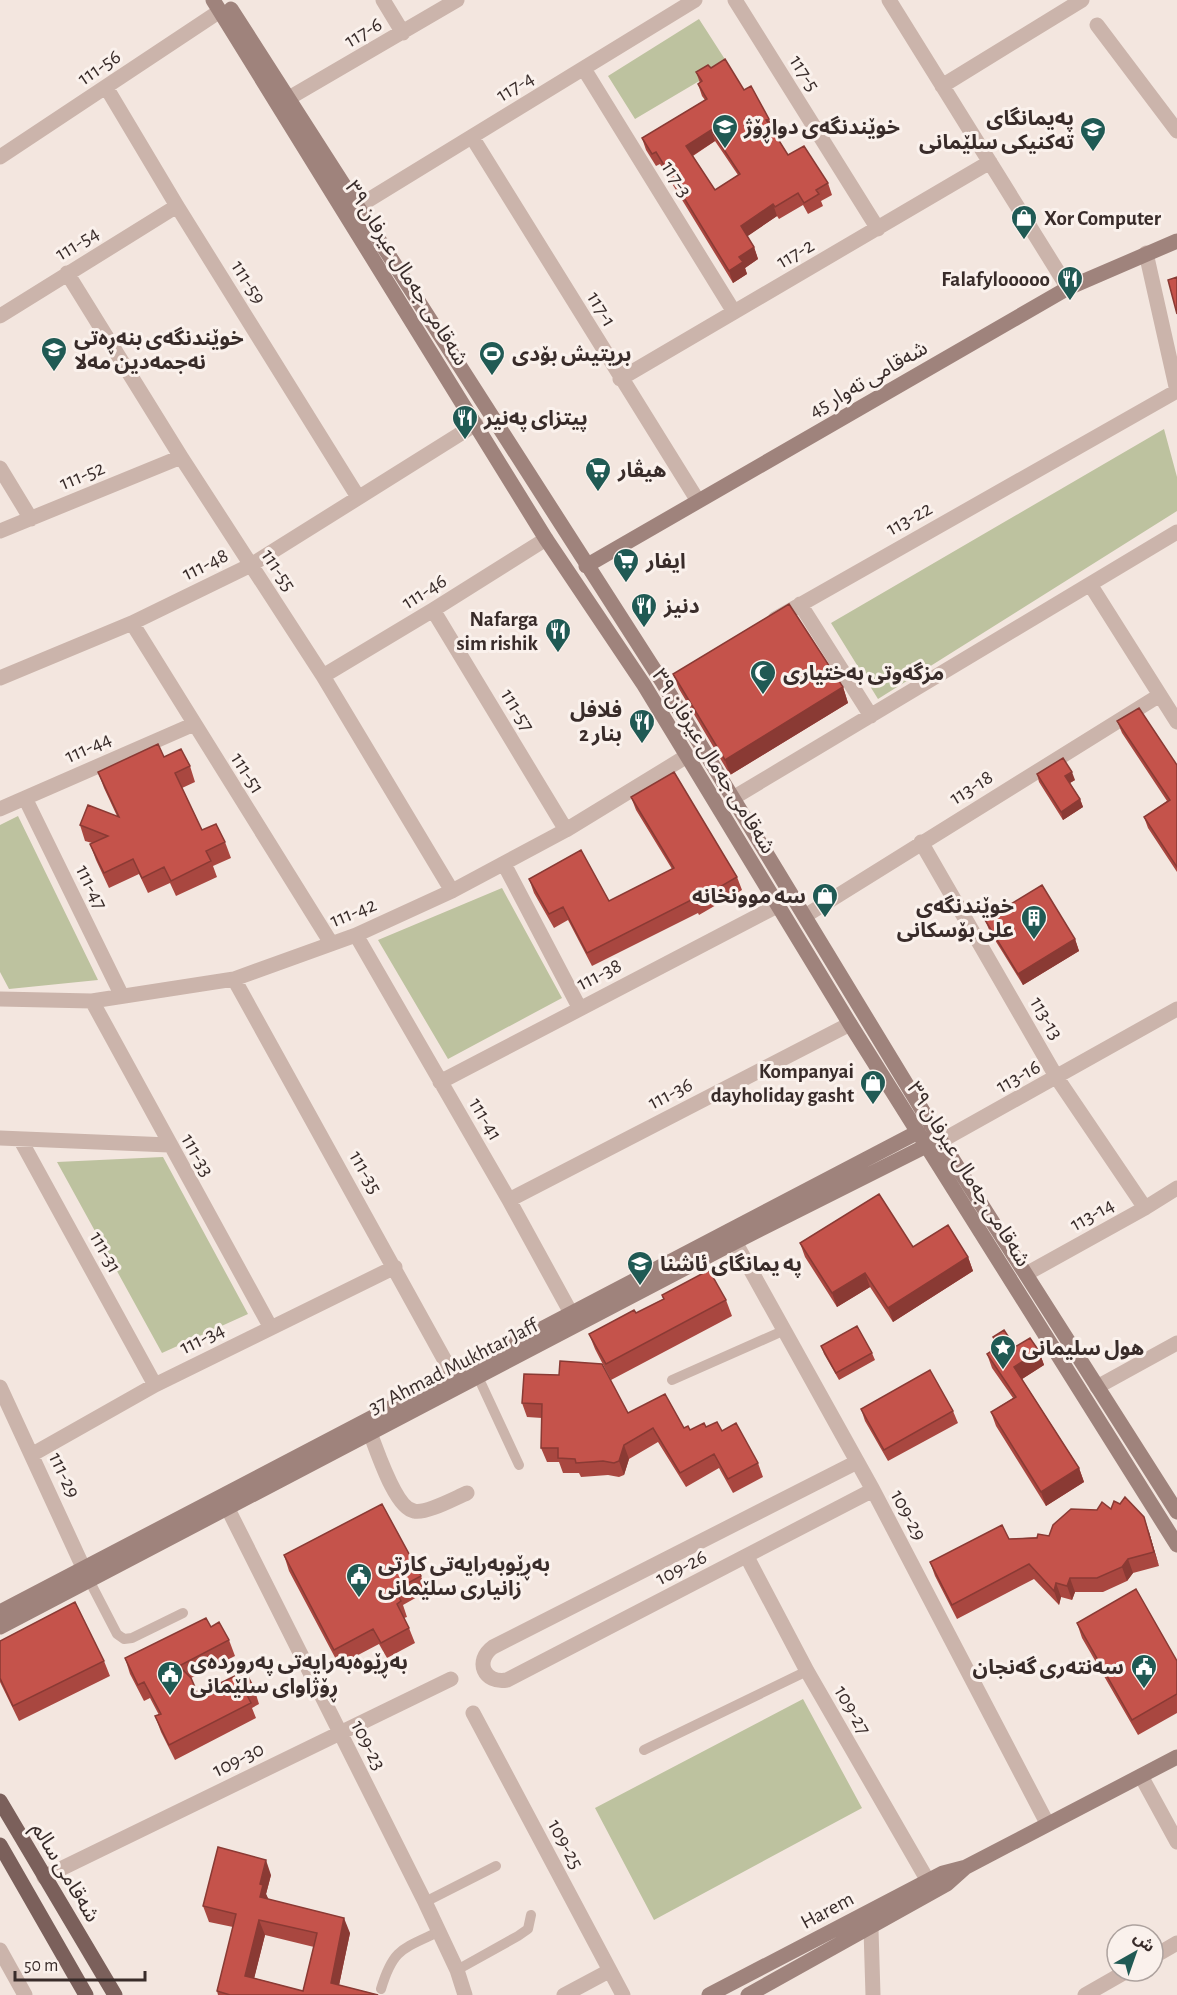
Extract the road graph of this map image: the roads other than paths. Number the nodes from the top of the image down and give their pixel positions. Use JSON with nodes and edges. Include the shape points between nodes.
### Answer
{"nodes":[{"id":1,"x":383,"y":0,"type":"edge"},
{"id":2,"x":457,"y":0,"type":"edge"},
{"id":3,"x":695,"y":0,"type":"edge"},
{"id":4,"x":735,"y":0,"type":"edge"},
{"id":5,"x":889,"y":0,"type":"edge"},
{"id":6,"x":1082,"y":0,"type":"edge"},
{"id":7,"x":220,"y":4,"type":"edge"},
{"id":8,"x":1059,"y":6,"type":"edge"},
{"id":9,"x":1097,"y":25,"type":"dead end"},
{"id":10,"x":403,"y":33,"type":"junction"},
{"id":11,"x":584,"y":69,"type":"junction"},
{"id":12,"x":942,"y":86,"type":"junction"},
{"id":13,"x":106,"y":87,"type":"junction"},
{"id":14,"x":289,"y":98,"type":"junction"},
{"id":15,"x":1177,"y":131,"type":"edge"},
{"id":16,"x":472,"y":137,"type":"junction"},
{"id":17,"x":0,"y":157,"type":"edge"},
{"id":18,"x":990,"y":162,"type":"junction"},
{"id":19,"x":177,"y":206,"type":"junction"},
{"id":20,"x":357,"y":207,"type":"junction"},
{"id":21,"x":878,"y":229,"type":"junction"},
{"id":22,"x":1177,"y":241,"type":"edge"},
{"id":23,"x":1146,"y":253,"type":"junction"},
{"id":24,"x":67,"y":273,"type":"junction"},
{"id":25,"x":1068,"y":288,"type":"junction"},
{"id":26,"x":734,"y":312,"type":"junction"},
{"id":27,"x":0,"y":316,"type":"edge"},
{"id":28,"x":620,"y":379,"type":"junction"},
{"id":29,"x":1177,"y":391,"type":"edge"},
{"id":30,"x":476,"y":424,"type":"junction"},
{"id":31,"x":181,"y":457,"type":"junction"},
{"id":32,"x":0,"y":468,"type":"edge"},
{"id":33,"x":358,"y":497,"type":"junction"},
{"id":34,"x":698,"y":501,"type":"junction"},
{"id":35,"x":32,"y":519,"type":"junction"},
{"id":36,"x":0,"y":531,"type":"edge"},
{"id":37,"x":1177,"y":532,"type":"edge"},
{"id":38,"x":546,"y":539,"type":"junction"},
{"id":39,"x":251,"y":565,"type":"junction"},
{"id":40,"x":586,"y":566,"type":"junction"},
{"id":41,"x":1093,"y":589,"type":"dead end"},
{"id":42,"x":800,"y":604,"type":"junction"},
{"id":43,"x":433,"y":610,"type":"junction"},
{"id":44,"x":132,"y":623,"type":"junction"},
{"id":45,"x":761,"y":626,"type":"edge"},
{"id":46,"x":323,"y":676,"type":"junction"},
{"id":47,"x":0,"y":678,"type":"edge"},
{"id":48,"x":1160,"y":696,"type":"junction"},
{"id":49,"x":871,"y":716,"type":"junction"},
{"id":50,"x":1177,"y":722,"type":"edge"},
{"id":51,"x":192,"y":725,"type":"junction"},
{"id":52,"x":687,"y":756,"type":"junction"},
{"id":53,"x":25,"y":798,"type":"junction"},
{"id":54,"x":733,"y":798,"type":"junction"},
{"id":55,"x":0,"y":809,"type":"edge"},
{"id":56,"x":566,"y":831,"type":"junction"},
{"id":57,"x":921,"y":842,"type":"junction"},
{"id":58,"x":504,"y":864,"type":"junction"},
{"id":59,"x":452,"y":891,"type":"junction"},
{"id":60,"x":779,"y":905,"type":"junction"},
{"id":61,"x":805,"y":916,"type":"junction"},
{"id":62,"x":356,"y":935,"type":"junction"},
{"id":63,"x":331,"y":943,"type":"junction"},
{"id":64,"x":234,"y":979,"type":"junction"},
{"id":65,"x":121,"y":994,"type":"junction"},
{"id":66,"x":0,"y":999,"type":"edge"},
{"id":67,"x":92,"y":1000,"type":"junction"},
{"id":68,"x":579,"y":1007,"type":"junction"},
{"id":69,"x":1177,"y":1009,"type":"edge"},
{"id":70,"x":850,"y":1024,"type":"junction"},
{"id":71,"x":1057,"y":1078,"type":"junction"},
{"id":72,"x":440,"y":1082,"type":"junction"},
{"id":73,"x":918,"y":1132,"type":"junction"},
{"id":74,"x":0,"y":1138,"type":"edge"},
{"id":75,"x":20,"y":1139,"type":"junction"},
{"id":76,"x":934,"y":1144,"type":"junction"},
{"id":77,"x":169,"y":1145,"type":"junction"},
{"id":78,"x":1177,"y":1188,"type":"edge"},
{"id":79,"x":509,"y":1200,"type":"junction"},
{"id":80,"x":1145,"y":1208,"type":"junction"},
{"id":81,"x":731,"y":1236,"type":"junction"},
{"id":82,"x":394,"y":1267,"type":"junction"},
{"id":83,"x":1026,"y":1274,"type":"junction"},
{"id":84,"x":574,"y":1319,"type":"junction"},
{"id":85,"x":271,"y":1328,"type":"junction"},
{"id":86,"x":785,"y":1330,"type":"junction"},
{"id":87,"x":1177,"y":1343,"type":"edge"},
{"id":88,"x":479,"y":1378,"type":"junction"},
{"id":89,"x":456,"y":1380,"type":"junction"},
{"id":90,"x":672,"y":1380,"type":"dead end"},
{"id":91,"x":155,"y":1384,"type":"junction"},
{"id":92,"x":0,"y":1387,"type":"edge"},
{"id":93,"x":1097,"y":1387,"type":"junction"},
{"id":94,"x":370,"y":1433,"type":"junction"},
{"id":95,"x":33,"y":1454,"type":"junction"},
{"id":96,"x":857,"y":1462,"type":"junction"},
{"id":97,"x":519,"y":1465,"type":"dead end"},
{"id":98,"x":873,"y":1490,"type":"junction"},
{"id":99,"x":467,"y":1493,"type":"dead end"},
{"id":100,"x":227,"y":1507,"type":"junction"},
{"id":101,"x":1177,"y":1512,"type":"edge"},
{"id":102,"x":1177,"y":1545,"type":"edge"},
{"id":103,"x":747,"y":1557,"type":"junction"},
{"id":104,"x":87,"y":1574,"type":"junction"},
{"id":105,"x":0,"y":1611,"type":"edge"},
{"id":106,"x":183,"y":1613,"type":"dead end"},
{"id":107,"x":0,"y":1627,"type":"edge"},
{"id":108,"x":807,"y":1671,"type":"junction"},
{"id":109,"x":451,"y":1679,"type":"dead end"},
{"id":110,"x":473,"y":1713,"type":"dead end"},
{"id":111,"x":339,"y":1733,"type":"junction"},
{"id":112,"x":644,"y":1750,"type":"dead end"},
{"id":113,"x":1177,"y":1756,"type":"edge"},
{"id":114,"x":1141,"y":1776,"type":"junction"},
{"id":115,"x":0,"y":1801,"type":"edge"},
{"id":116,"x":1047,"y":1823,"type":"junction"},
{"id":117,"x":1177,"y":1842,"type":"edge"},
{"id":118,"x":0,"y":1845,"type":"edge"},
{"id":119,"x":496,"y":1866,"type":"dead end"},
{"id":120,"x":966,"y":1867,"type":"junction"},
{"id":121,"x":44,"y":1877,"type":"junction"},
{"id":122,"x":928,"y":1881,"type":"junction"},
{"id":123,"x":425,"y":1902,"type":"junction"},
{"id":124,"x":531,"y":1915,"type":"dead end"},
{"id":125,"x":871,"y":1929,"type":"junction"},
{"id":126,"x":438,"y":1932,"type":"junction"},
{"id":127,"x":0,"y":1950,"type":"edge"},
{"id":128,"x":457,"y":1970,"type":"junction"},
{"id":129,"x":609,"y":1971,"type":"junction"},
{"id":130,"x":1107,"y":1983,"type":"edge"},
{"id":131,"x":381,"y":1989,"type":"dead end"},
{"id":132,"x":758,"y":1993,"type":"edge"},
{"id":133,"x":1088,"y":1994,"type":"edge"},
{"id":134,"x":25,"y":1995,"type":"edge"},
{"id":135,"x":86,"y":1995,"type":"edge"},
{"id":136,"x":115,"y":1995,"type":"edge"},
{"id":137,"x":465,"y":1995,"type":"edge"},
{"id":138,"x":473,"y":1995,"type":"edge"},
{"id":139,"x":564,"y":1995,"type":"edge"},
{"id":140,"x":622,"y":1995,"type":"edge"},
{"id":141,"x":709,"y":1995,"type":"edge"},
{"id":142,"x":873,"y":1995,"type":"edge"}],
"edges":[{"from":1,"to":10,"type":"street"},
{"from":2,"to":10,"type":"street","name":"117-6"},
{"from":3,"to":11,"type":"street","name":"117-4"},
{"from":4,"to":21,"type":"street","name":"117-5"},
{"from":5,"to":12,"type":"street"},
{"from":6,"to":8,"type":"street"},
{"from":7,"to":13,"type":"street","name":"111-56"},
{"from":7,"to":14,"type":"main road","name":"شەقامی جەمال عیرفان ٣٩"},
{"from":7,"to":30,"type":"main road","name":"شەقامی جەمال عیرفان ٣٩"},
{"from":8,"to":12,"type":"street"},
{"from":9,"to":15,"type":"street"},
{"from":10,"to":14,"type":"street","name":"117-6"},
{"from":11,"to":16,"type":"street","name":"117-4"},
{"from":11,"to":26,"type":"street","name":"117-3"},
{"from":12,"to":18,"type":"street"},
{"from":13,"to":17,"type":"street","name":"111-56"},
{"from":13,"to":19,"type":"street","name":"111-59"},
{"from":14,"to":20,"type":"main road","name":"شەقامی جەمال عیرفان ٣٩"},
{"from":16,"to":20,"type":"street","name":"117-4"},
{"from":16,"to":28,"type":"street","name":"117-1"},
{"from":18,"to":21,"type":"street","name":"117-2"},
{"from":18,"to":25,"type":"street"},
{"from":19,"to":24,"type":"street","name":"111-54"},
{"from":19,"to":33,"type":"street","name":"111-59"},
{"from":20,"to":40,"type":"main road","name":"شەقامی جەمال عیرفان ٣٩"},
{"from":21,"to":26,"type":"street","name":"117-2"},
{"from":22,"to":23,"type":"main road","name":"شەقامی تەوار 45"},
{"from":23,"to":25,"type":"main road","name":"شەقامی تەوار 45"},
{"from":23,"to":29,"type":"street"},
{"from":24,"to":27,"type":"street","name":"111-54"},
{"from":24,"to":31,"type":"street","name":"111-55"},
{"from":25,"to":34,"type":"main road","name":"شەقامی تەوار 45"},
{"from":26,"to":28,"type":"street","name":"117-2"},
{"from":28,"to":34,"type":"street","name":"117-1"},
{"from":29,"to":42,"type":"street","name":"113-22"},
{"from":30,"to":33,"type":"street","name":"111-48"},
{"from":30,"to":38,"type":"main road","name":"شەقامی جەمال عیرفان ٣٩"},
{"from":31,"to":35,"type":"street","name":"111-52"},
{"from":31,"to":39,"type":"street","name":"111-55"},
{"from":32,"to":35,"type":"street"},
{"from":33,"to":39,"type":"street","name":"111-48"},
{"from":34,"to":40,"type":"main road","name":"شەقامی تەوار 45"},
{"from":35,"to":36,"type":"street","name":"111-52"},
{"from":37,"to":49,"type":"street"},
{"from":38,"to":43,"type":"street","name":"111-46"},
{"from":38,"to":52,"type":"main road","name":"شەقامی جەمال عیرفان ٣٩"},
{"from":39,"to":44,"type":"street","name":"111-48"},
{"from":39,"to":46,"type":"street","name":"111-55"},
{"from":40,"to":54,"type":"main road","name":"شەقامی جەمال عیرفان ٣٩","via":[[668,680]]},
{"from":41,"to":48,"type":"street"},
{"from":42,"to":45,"type":"street","name":"113-22"},
{"from":42,"to":49,"type":"street"},
{"from":43,"to":46,"type":"street","name":"111-46"},
{"from":43,"to":56,"type":"street","name":"111-57"},
{"from":44,"to":47,"type":"street","name":"111-48"},
{"from":44,"to":51,"type":"street","name":"111-51"},
{"from":46,"to":59,"type":"street","name":"111-55"},
{"from":48,"to":50,"type":"street"},
{"from":48,"to":57,"type":"street","name":"113-18"},
{"from":49,"to":54,"type":"street"},
{"from":51,"to":53,"type":"street","name":"111-44"},
{"from":51,"to":63,"type":"street","name":"111-51"},
{"from":52,"to":56,"type":"street","name":"111-42"},
{"from":52,"to":60,"type":"main road","name":"شەقامی جەمال عیرفان ٣٩"},
{"from":53,"to":55,"type":"street","name":"111-44"},
{"from":53,"to":65,"type":"street","name":"111-47"},
{"from":54,"to":61,"type":"main road","name":"شەقامی جەمال عیرفان ٣٩"},
{"from":56,"to":58,"type":"street","name":"111-42"},
{"from":57,"to":61,"type":"street","name":"113-18"},
{"from":57,"to":71,"type":"street","name":"113-13"},
{"from":58,"to":59,"type":"street","name":"111-42"},
{"from":58,"to":68,"type":"street"},
{"from":59,"to":62,"type":"street","name":"111-42"},
{"from":60,"to":68,"type":"street","name":"111-38"},
{"from":60,"to":70,"type":"main road","name":"شەقامی جەمال عیرفان ٣٩"},
{"from":61,"to":76,"type":"main road","name":"شەقامی جەمال عیرفان ٣٩"},
{"from":62,"to":63,"type":"street","name":"111-42"},
{"from":62,"to":72,"type":"street","name":"111-41"},
{"from":63,"to":64,"type":"street","name":"111-42"},
{"from":64,"to":65,"type":"street","name":"111-42"},
{"from":64,"to":82,"type":"street","name":"111-35"},
{"from":65,"to":67,"type":"street","name":"111-42"},
{"from":66,"to":67,"type":"street","name":"111-42"},
{"from":67,"to":77,"type":"street","name":"111-33"},
{"from":68,"to":72,"type":"street","name":"111-38"},
{"from":69,"to":71,"type":"street","name":"113-16"},
{"from":70,"to":73,"type":"main road","name":"شەقامی جەمال عیرفان ٣٩"},
{"from":70,"to":79,"type":"street","name":"111-36"},
{"from":71,"to":76,"type":"street","name":"113-16"},
{"from":71,"to":80,"type":"street","name":"113-13"},
{"from":72,"to":79,"type":"street","name":"111-41"},
{"from":73,"to":76,"type":"main road","name":"شەقامی جەمال عیرفان ٣٩"},
{"from":73,"to":81,"type":"main road","name":"37 Ahmad Mukhtar Jaff"},
{"from":74,"to":75,"type":"street"},
{"from":75,"to":77,"type":"street"},
{"from":75,"to":91,"type":"street","name":"111-31"},
{"from":76,"to":81,"type":"main road","name":"37 Ahmad Mukhtar Jaff"},
{"from":76,"to":83,"type":"main road","name":"شەقامی جەمال عیرفان ٣٩"},
{"from":76,"to":102,"type":"main road","name":"شەقامی جەمال عیرفان ٣٩"},
{"from":77,"to":85,"type":"street","name":"111-33"},
{"from":78,"to":80,"type":"street","name":"113-14"},
{"from":79,"to":84,"type":"street","name":"111-41"},
{"from":80,"to":83,"type":"street","name":"113-14"},
{"from":81,"to":84,"type":"main road","name":"37 Ahmad Mukhtar Jaff"},
{"from":81,"to":86,"type":"street","name":"109-29"},
{"from":82,"to":85,"type":"street","name":"111-34"},
{"from":82,"to":89,"type":"street","name":"111-35"},
{"from":83,"to":93,"type":"main road","name":"شەقامی جەمال عیرفان ٣٩"},
{"from":84,"to":88,"type":"main road","name":"37 Ahmad Mukhtar Jaff"},
{"from":84,"to":89,"type":"main road","name":"37 Ahmad Mukhtar Jaff"},
{"from":85,"to":91,"type":"street","name":"111-34"},
{"from":86,"to":90,"type":"lane"},
{"from":86,"to":96,"type":"street","name":"109-29"},
{"from":87,"to":93,"type":"street"},
{"from":88,"to":89,"type":"main road","name":"37 Ahmad Mukhtar Jaff"},
{"from":88,"to":97,"type":"lane"},
{"from":89,"to":94,"type":"main road","name":"37 Ahmad Mukhtar Jaff"},
{"from":89,"to":104,"type":"main road","name":"37 Ahmad Mukhtar Jaff"},
{"from":91,"to":95,"type":"street","name":"111-34"},
{"from":92,"to":95,"type":"street","name":"111-29"},
{"from":93,"to":101,"type":"main road","name":"شەقامی جەمال عیرفان ٣٩"},
{"from":94,"to":99,"type":"street","via":[[406,1508],[423,1511]]},
{"from":94,"to":100,"type":"main road","name":"37 Ahmad Mukhtar Jaff"},
{"from":95,"to":104,"type":"street","name":"111-29"},
{"from":96,"to":98,"type":"street","name":"109-29"},
{"from":96,"to":103,"type":"street","name":"109-26","via":[[493,1647],[485,1653],[483,1671],[498,1682],[507,1680]]},
{"from":98,"to":103,"type":"street","name":"109-26"},
{"from":98,"to":116,"type":"street","name":"109-29"},
{"from":100,"to":104,"type":"main road","name":"37 Ahmad Mukhtar Jaff"},
{"from":100,"to":111,"type":"street","name":"109-23"},
{"from":103,"to":108,"type":"street","name":"109-27"},
{"from":104,"to":105,"type":"main road","name":"37 Ahmad Mukhtar Jaff"},
{"from":104,"to":106,"type":"lane","via":[[117,1634],[124,1639]]},
{"from":104,"to":107,"type":"main road","name":"37 Ahmad Mukhtar Jaff"},
{"from":108,"to":112,"type":"lane"},
{"from":108,"to":122,"type":"street","name":"109-27"},
{"from":109,"to":111,"type":"street","name":"109-30"},
{"from":110,"to":129,"type":"street","name":"109-25"},
{"from":111,"to":121,"type":"street","name":"109-30"},
{"from":111,"to":123,"type":"street","name":"109-23"},
{"from":113,"to":114,"type":"main road","name":"Harem"},
{"from":114,"to":116,"type":"main road","name":"Harem"},
{"from":114,"to":117,"type":"street"},
{"from":115,"to":121,"type":"main road","name":"شەقامی سالم"},
{"from":116,"to":120,"type":"main road","name":"Harem"},
{"from":118,"to":135,"type":"main road","name":"شەقامی سالم"},
{"from":119,"to":123,"type":"lane"},
{"from":120,"to":122,"type":"main road","name":"Harem"},
{"from":120,"to":125,"type":"main road","name":"Harem","via":[[947,1884]]},
{"from":121,"to":136,"type":"main road","name":"شەقامی سالم"},
{"from":122,"to":141,"type":"main road","name":"Harem"},
{"from":123,"to":126,"type":"street","name":"109-23"},
{"from":124,"to":128,"type":"lane","via":[[528,1929]]},
{"from":125,"to":132,"type":"main road","name":"Harem"},
{"from":125,"to":142,"type":"street"},
{"from":126,"to":128,"type":"street","name":"109-23"},
{"from":126,"to":131,"type":"lane","via":[[396,1954]]},
{"from":127,"to":134,"type":"street"},
{"from":128,"to":137,"type":"street","name":"109-23"},
{"from":128,"to":138,"type":"street","name":"109-23"},
{"from":129,"to":139,"type":"street"},
{"from":129,"to":140,"type":"street","name":"109-25"},
{"from":130,"to":133,"type":"street"}]}
